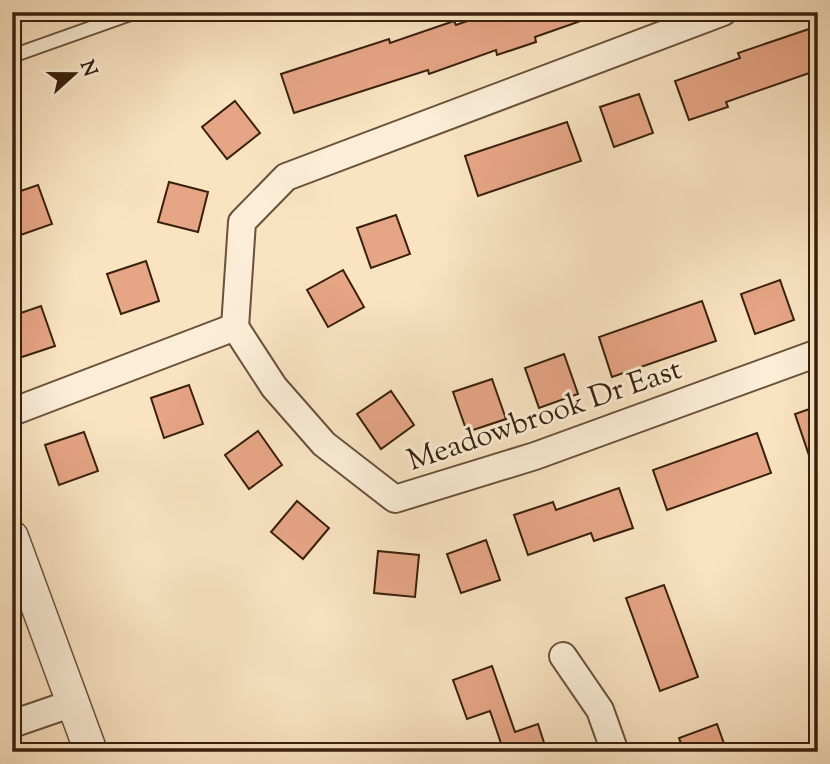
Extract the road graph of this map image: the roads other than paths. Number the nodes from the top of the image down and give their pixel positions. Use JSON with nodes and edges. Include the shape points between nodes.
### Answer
{"nodes":[{"id":1,"x":136,"y":12,"type":"edge"},
{"id":2,"x":723,"y":12,"type":"edge"},
{"id":3,"x":12,"y":56,"type":"edge"},
{"id":4,"x":235,"y":327,"type":"junction"},
{"id":5,"x":818,"y":353,"type":"edge"},
{"id":6,"x":12,"y":412,"type":"edge"},
{"id":7,"x":12,"y":537,"type":"edge"},
{"id":8,"x":563,"y":656,"type":"dead end"},
{"id":9,"x":73,"y":703,"type":"junction"},
{"id":10,"x":12,"y":724,"type":"edge"},
{"id":11,"x":91,"y":752,"type":"edge"},
{"id":12,"x":615,"y":752,"type":"edge"}],
"edges":[{"from":1,"to":3,"type":"lane"},
{"from":2,"to":4,"type":"street","via":[[286,177],[242,222]]},
{"from":4,"to":5,"type":"street","name":"Meadowbrook Dr East","via":[[274,387],[324,444],[396,499],[535,456]]},
{"from":4,"to":6,"type":"street"},
{"from":7,"to":9,"type":"street"},
{"from":8,"to":12,"type":"street","via":[[600,710]]},
{"from":9,"to":10,"type":"street"},
{"from":9,"to":11,"type":"street"}]}
